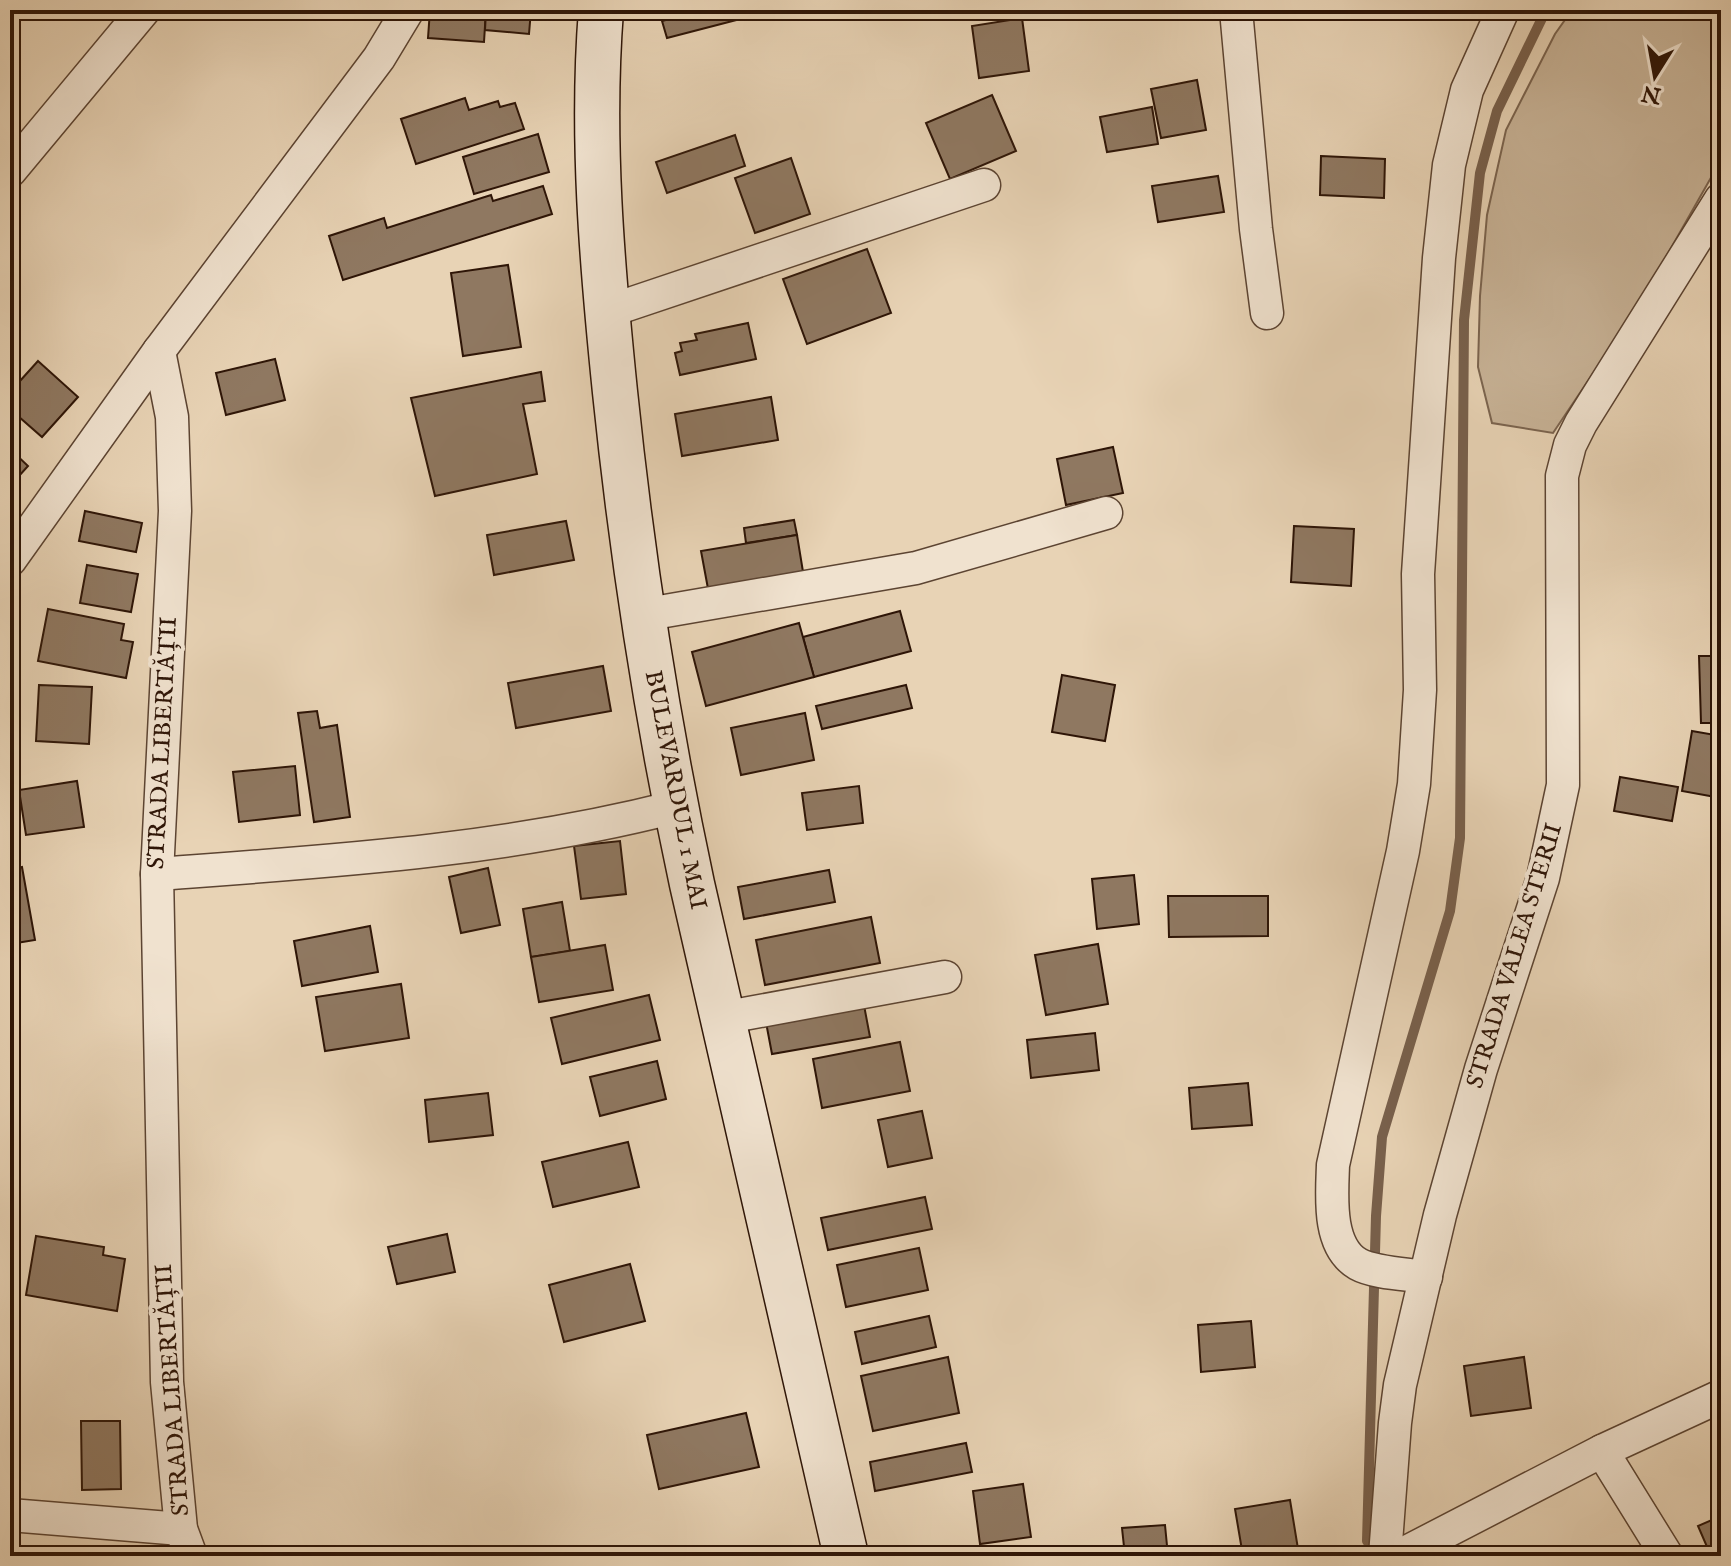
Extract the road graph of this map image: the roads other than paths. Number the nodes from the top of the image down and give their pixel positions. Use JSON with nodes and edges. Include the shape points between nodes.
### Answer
{"nodes":[{"id":1,"x":144,"y":10,"type":"edge"},
{"id":2,"x":408,"y":10,"type":"edge"},
{"id":3,"x":601,"y":10,"type":"edge"},
{"id":4,"x":1236,"y":10,"type":"edge"},
{"id":5,"x":1503,"y":10,"type":"edge"},
{"id":6,"x":114,"y":23,"type":"edge"},
{"id":7,"x":10,"y":171,"type":"edge"},
{"id":8,"x":984,"y":185,"type":"dead end"},
{"id":9,"x":1721,"y":199,"type":"edge"},
{"id":10,"x":606,"y":312,"type":"junction"},
{"id":11,"x":1267,"y":313,"type":"dead end"},
{"id":12,"x":159,"y":351,"type":"junction"},
{"id":13,"x":1106,"y":513,"type":"dead end"},
{"id":14,"x":10,"y":560,"type":"edge"},
{"id":15,"x":642,"y":615,"type":"junction"},
{"id":16,"x":675,"y":807,"type":"junction"},
{"id":17,"x":157,"y":874,"type":"junction"},
{"id":18,"x":945,"y":977,"type":"dead end"},
{"id":19,"x":722,"y":1018,"type":"junction"},
{"id":20,"x":1426,"y":1277,"type":"junction"},
{"id":21,"x":1721,"y":1396,"type":"edge"},
{"id":22,"x":1602,"y":1451,"type":"junction"},
{"id":23,"x":10,"y":1515,"type":"edge"},
{"id":24,"x":186,"y":1542,"type":"edge"},
{"id":25,"x":846,"y":1556,"type":"edge"},
{"id":26,"x":1385,"y":1556,"type":"edge"},
{"id":27,"x":1399,"y":1556,"type":"edge"},
{"id":28,"x":1667,"y":1556,"type":"edge"}],
"edges":[{"from":1,"to":6,"type":"street"},
{"from":2,"to":12,"type":"street","via":[[379,58]]},
{"from":3,"to":10,"type":"main road","name":"BULEVARDUL 1 MAI","via":[[597,150]]},
{"from":4,"to":11,"type":"street"},
{"from":5,"to":20,"type":"street","via":[[1467,90],[1449,165],[1418,574],[1420,690],[1414,784],[1333,1165],[1331,1209],[1345,1254],[1373,1268]]},
{"from":6,"to":7,"type":"street"},
{"from":8,"to":10,"type":"street"},
{"from":9,"to":20,"type":"street","name":"STRADA VALEA STERII","via":[[1570,445],[1562,476],[1563,785],[1556,827],[1481,1069]]},
{"from":10,"to":15,"type":"main road","name":"BULEVARDUL 1 MAI"},
{"from":12,"to":14,"type":"street"},
{"from":12,"to":17,"type":"street","name":"STRADA LIBERTĂȚII","via":[[172,417],[175,511]]},
{"from":13,"to":15,"type":"street","via":[[916,568]]},
{"from":15,"to":16,"type":"main road","name":"BULEVARDUL 1 MAI"},
{"from":16,"to":17,"type":"street","via":[[498,844]]},
{"from":16,"to":19,"type":"main road","name":"BULEVARDUL 1 MAI"},
{"from":17,"to":24,"type":"street","name":"STRADA LIBERTĂȚII","via":[[167,1382]]},
{"from":18,"to":19,"type":"street"},
{"from":19,"to":25,"type":"main road","name":"BULEVARDUL 1 MAI"},
{"from":20,"to":26,"type":"street","name":"STRADA VALEA STERII","via":[[1400,1385]]},
{"from":21,"to":22,"type":"street"},
{"from":22,"to":27,"type":"street"},
{"from":22,"to":28,"type":"street"},
{"from":23,"to":24,"type":"street"}]}
